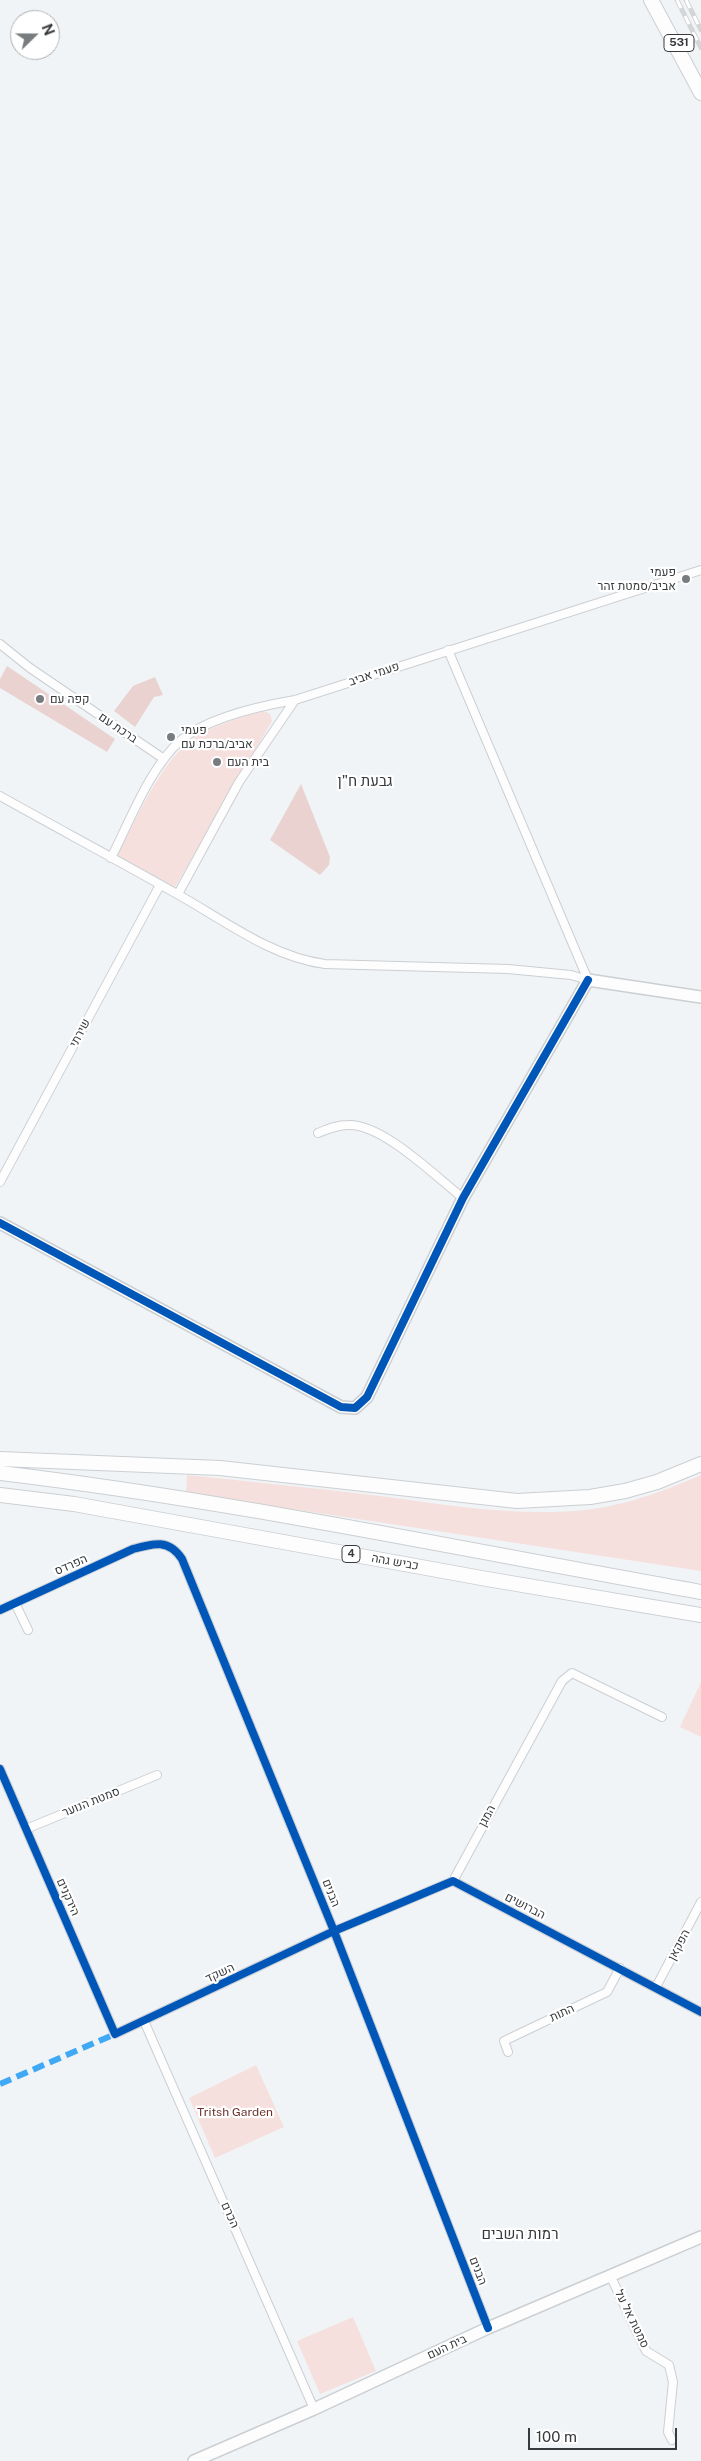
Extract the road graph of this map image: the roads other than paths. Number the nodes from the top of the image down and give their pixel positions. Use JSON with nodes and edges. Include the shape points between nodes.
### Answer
{"nodes":[{"id":1,"x":651,"y":0,"type":"edge"},
{"id":2,"x":656,"y":0,"type":"edge"},
{"id":3,"x":701,"y":87,"type":"edge"},
{"id":4,"x":701,"y":92,"type":"edge"},
{"id":5,"x":701,"y":570,"type":"edge"},
{"id":6,"x":0,"y":644,"type":"edge"},
{"id":7,"x":448,"y":650,"type":"junction"},
{"id":8,"x":295,"y":700,"type":"junction"},
{"id":9,"x":164,"y":759,"type":"junction"},
{"id":10,"x":0,"y":796,"type":"edge"},
{"id":11,"x":111,"y":858,"type":"junction"},
{"id":12,"x":160,"y":885,"type":"junction"},
{"id":13,"x":178,"y":894,"type":"junction"},
{"id":14,"x":588,"y":980,"type":"junction"},
{"id":15,"x":701,"y":997,"type":"edge"},
{"id":16,"x":318,"y":1133,"type":"dead end"},
{"id":17,"x":0,"y":1182,"type":"edge"},
{"id":18,"x":463,"y":1198,"type":"junction"},
{"id":19,"x":0,"y":1223,"type":"edge"},
{"id":20,"x":0,"y":1459,"type":"edge"},
{"id":21,"x":701,"y":1464,"type":"edge"},
{"id":22,"x":0,"y":1473,"type":"edge"},
{"id":23,"x":0,"y":1495,"type":"edge"},
{"id":24,"x":152,"y":1544,"type":"joint"},
{"id":25,"x":701,"y":1591,"type":"edge"},
{"id":26,"x":15,"y":1602,"type":"junction"},
{"id":27,"x":0,"y":1610,"type":"edge"},
{"id":28,"x":701,"y":1615,"type":"edge"},
{"id":29,"x":28,"y":1630,"type":"dead end"},
{"id":30,"x":662,"y":1717,"type":"dead end"},
{"id":31,"x":0,"y":1769,"type":"edge"},
{"id":32,"x":157,"y":1775,"type":"dead end"},
{"id":33,"x":26,"y":1829,"type":"junction"},
{"id":34,"x":453,"y":1881,"type":"junction"},
{"id":35,"x":701,"y":1902,"type":"edge"},
{"id":36,"x":334,"y":1931,"type":"junction"},
{"id":37,"x":620,"y":1968,"type":"junction"},
{"id":38,"x":656,"y":1987,"type":"junction"},
{"id":39,"x":701,"y":2012,"type":"edge"},
{"id":40,"x":144,"y":2021,"type":"junction"},
{"id":41,"x":115,"y":2034,"type":"joint"},
{"id":42,"x":508,"y":2052,"type":"dead end"},
{"id":43,"x":701,"y":2237,"type":"edge"},
{"id":44,"x":610,"y":2276,"type":"junction"},
{"id":45,"x":488,"y":2328,"type":"junction"},
{"id":46,"x":314,"y":2409,"type":"junction"},
{"id":47,"x":672,"y":2440,"type":"dead end"},
{"id":48,"x":194,"y":2461,"type":"edge"}],
"edges":[{"from":1,"to":4,"type":"highway"},
{"from":2,"to":3,"type":"highway","number":"531"},
{"from":5,"to":7,"type":"street","name":"פעמי אביב"},
{"from":6,"to":9,"type":"street","name":"ברכת עם"},
{"from":7,"to":8,"type":"street","name":"פעמי אביב"},
{"from":7,"to":14,"type":"street"},
{"from":8,"to":9,"type":"street","name":"פעמי אביב","via":[[242,712],[202,728],[180,741]]},
{"from":8,"to":13,"type":"street","via":[[239,782]]},
{"from":9,"to":11,"type":"street","name":"פעמי אביב"},
{"from":10,"to":11,"type":"street"},
{"from":11,"to":12,"type":"street"},
{"from":12,"to":13,"type":"street"},
{"from":12,"to":17,"type":"street","name":"שירתי"},
{"from":13,"to":14,"type":"street","via":[[244,934],[310,962],[508,969],[571,975]]},
{"from":14,"to":15,"type":"street"},
{"from":14,"to":18,"type":"street"},
{"from":16,"to":18,"type":"street","via":[[349,1125],[368,1128],[386,1137]]},
{"from":18,"to":19,"type":"street","via":[[367,1397],[361,1404],[348,1409]]},
{"from":20,"to":21,"type":"highway","via":[[220,1468],[517,1501],[590,1497],[625,1491]]},
{"from":22,"to":25,"type":"highway","name":"כביש גהה","number":"4","via":[[230,1508]]},
{"from":23,"to":28,"type":"highway","name":"כביש גהה","number":"4","via":[[74,1504]]},
{"from":24,"to":26,"type":"street","name":"הפרדס"},
{"from":24,"to":36,"type":"street","name":"הבנים","via":[[176,1549],[182,1559]]},
{"from":26,"to":27,"type":"street","name":"הפרדס"},
{"from":26,"to":29,"type":"street"},
{"from":30,"to":34,"type":"street","name":"המגן","via":[[572,1673],[562,1681],[521,1752]]},
{"from":31,"to":33,"type":"street","name":"הירקנים"},
{"from":32,"to":33,"type":"street","name":"סמטת הנוער"},
{"from":33,"to":41,"type":"street","name":"הירקנים"},
{"from":34,"to":36,"type":"street"},
{"from":34,"to":37,"type":"street","name":"הברושים"},
{"from":35,"to":38,"type":"street","name":"הפקאן"},
{"from":36,"to":40,"type":"street","name":"השקד"},
{"from":36,"to":45,"type":"street","name":"הבנים"},
{"from":37,"to":38,"type":"street","name":"הברושים"},
{"from":37,"to":42,"type":"street","name":"התות","via":[[607,1992],[504,2041]]},
{"from":38,"to":39,"type":"street","name":"הברושים"},
{"from":40,"to":41,"type":"street","name":"השקד"},
{"from":40,"to":46,"type":"street","name":"הכרם"},
{"from":43,"to":44,"type":"street","name":"בית העם"},
{"from":44,"to":45,"type":"street","name":"בית העם"},
{"from":44,"to":47,"type":"street","name":"סמטת אל על","via":[[646,2351],[669,2365],[673,2382],[668,2432]]},
{"from":45,"to":46,"type":"street","name":"בית העם"},
{"from":46,"to":48,"type":"street","name":"בית העם"}]}
